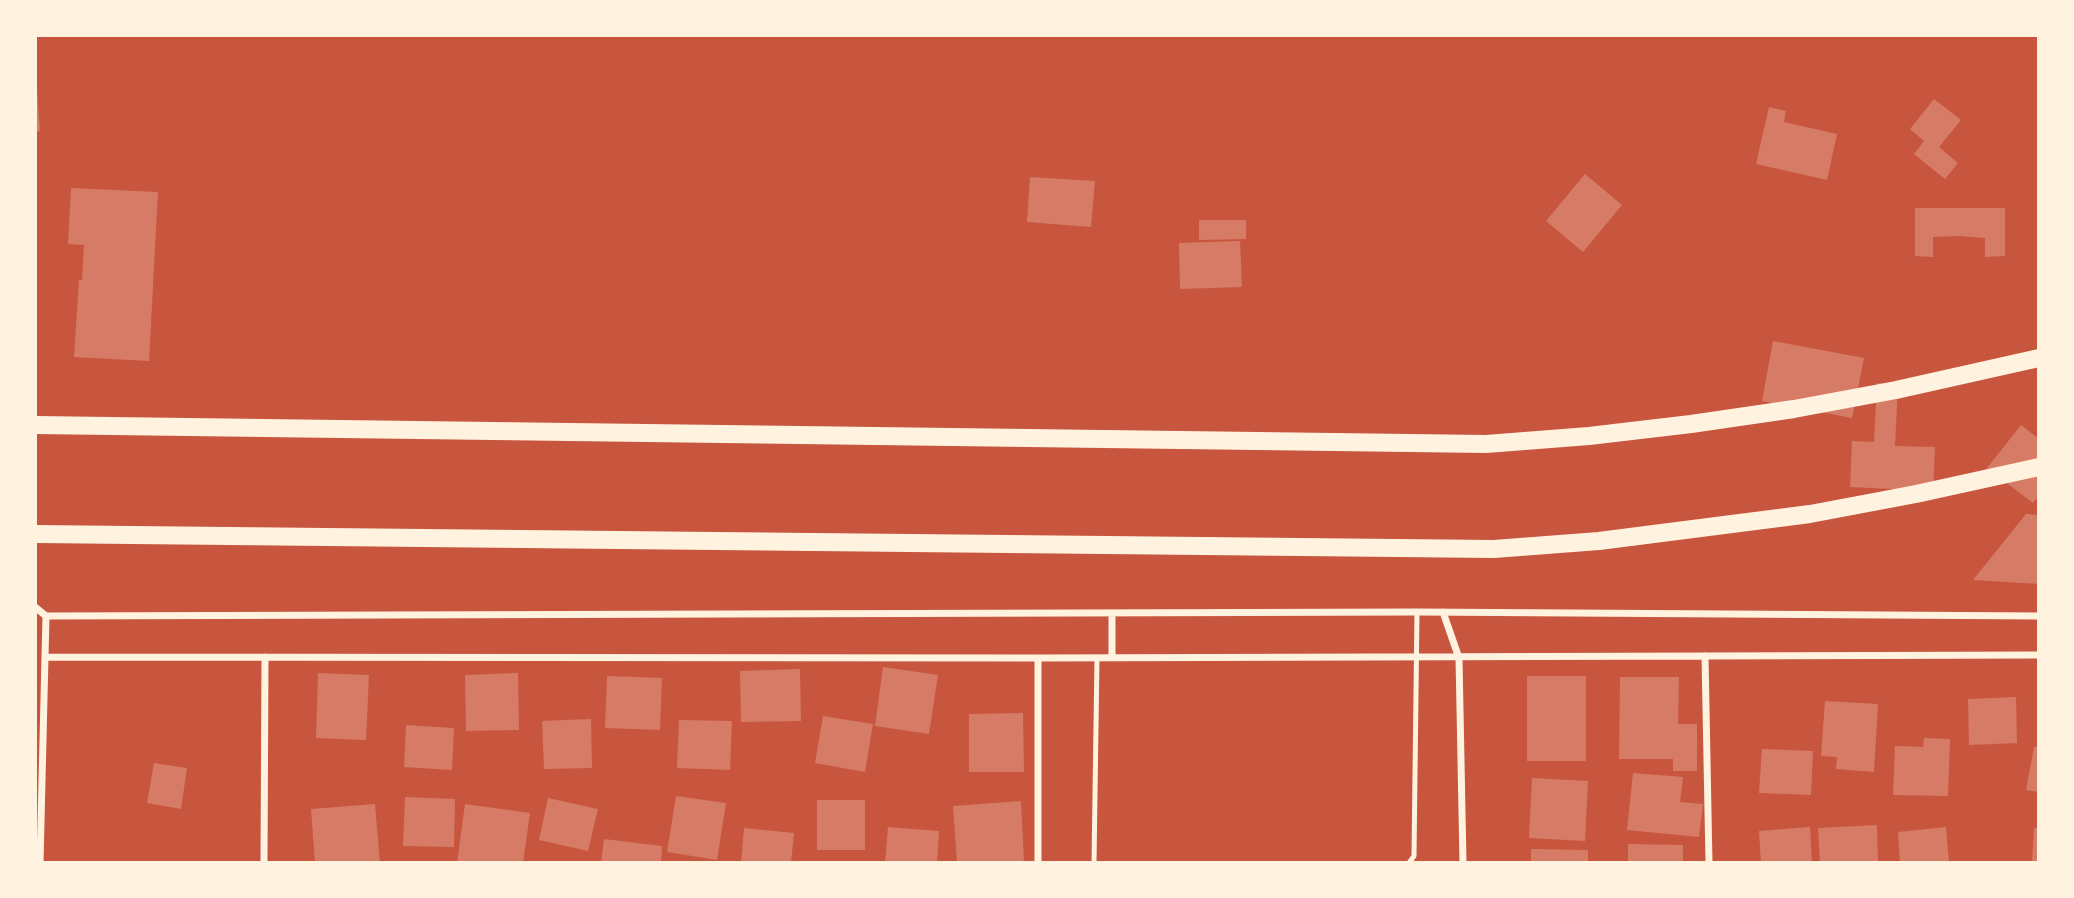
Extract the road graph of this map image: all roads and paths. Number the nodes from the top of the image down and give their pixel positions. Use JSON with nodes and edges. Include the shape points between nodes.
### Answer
{"nodes":[{"id":1,"x":2039,"y":358,"type":"edge"},
{"id":2,"x":35,"y":425,"type":"edge"},
{"id":3,"x":2039,"y":467,"type":"edge"},
{"id":4,"x":35,"y":534,"type":"edge"},
{"id":5,"x":35,"y":607,"type":"edge"},
{"id":6,"x":1417,"y":612,"type":"junction"},
{"id":7,"x":1443,"y":612,"type":"junction"},
{"id":8,"x":1112,"y":613,"type":"junction"},
{"id":9,"x":46,"y":616,"type":"junction"},
{"id":10,"x":2039,"y":616,"type":"edge"},
{"id":11,"x":2039,"y":655,"type":"edge"},
{"id":12,"x":1705,"y":656,"type":"junction"},
{"id":13,"x":45,"y":657,"type":"junction"},
{"id":14,"x":265,"y":657,"type":"junction"},
{"id":15,"x":1097,"y":658,"type":"junction"},
{"id":16,"x":1112,"y":658,"type":"junction"},
{"id":17,"x":1417,"y":658,"type":"junction"},
{"id":18,"x":1460,"y":658,"type":"junction"},
{"id":19,"x":1038,"y":659,"type":"junction"},
{"id":20,"x":38,"y":830,"type":"edge"},
{"id":21,"x":40,"y":863,"type":"edge"},
{"id":22,"x":264,"y":863,"type":"edge"},
{"id":23,"x":1038,"y":863,"type":"edge"},
{"id":24,"x":1094,"y":863,"type":"edge"},
{"id":25,"x":1409,"y":863,"type":"edge"},
{"id":26,"x":1463,"y":863,"type":"edge"},
{"id":27,"x":1709,"y":863,"type":"edge"}],
"edges":[{"from":1,"to":2,"type":"main road","via":[[1794,409],[1486,443]]},
{"from":3,"to":4,"type":"main road","via":[[1810,514],[1599,541],[1494,549]]},
{"from":5,"to":9,"type":"street"},
{"from":6,"to":7,"type":"street"},
{"from":6,"to":8,"type":"street"},
{"from":6,"to":17,"type":"lane"},
{"from":7,"to":10,"type":"street"},
{"from":7,"to":18,"type":"street"},
{"from":8,"to":9,"type":"street"},
{"from":8,"to":16,"type":"street"},
{"from":9,"to":13,"type":"street"},
{"from":11,"to":12,"type":"street"},
{"from":12,"to":18,"type":"street"},
{"from":12,"to":27,"type":"street"},
{"from":13,"to":14,"type":"street"},
{"from":13,"to":20,"type":"street"},
{"from":14,"to":19,"type":"street"},
{"from":14,"to":22,"type":"street"},
{"from":15,"to":16,"type":"street"},
{"from":15,"to":19,"type":"street"},
{"from":15,"to":24,"type":"lane"},
{"from":16,"to":17,"type":"street"},
{"from":17,"to":18,"type":"street"},
{"from":17,"to":25,"type":"lane","via":[[1413,856]]},
{"from":18,"to":26,"type":"street"},
{"from":19,"to":23,"type":"street"},
{"from":20,"to":21,"type":"street"}]}
